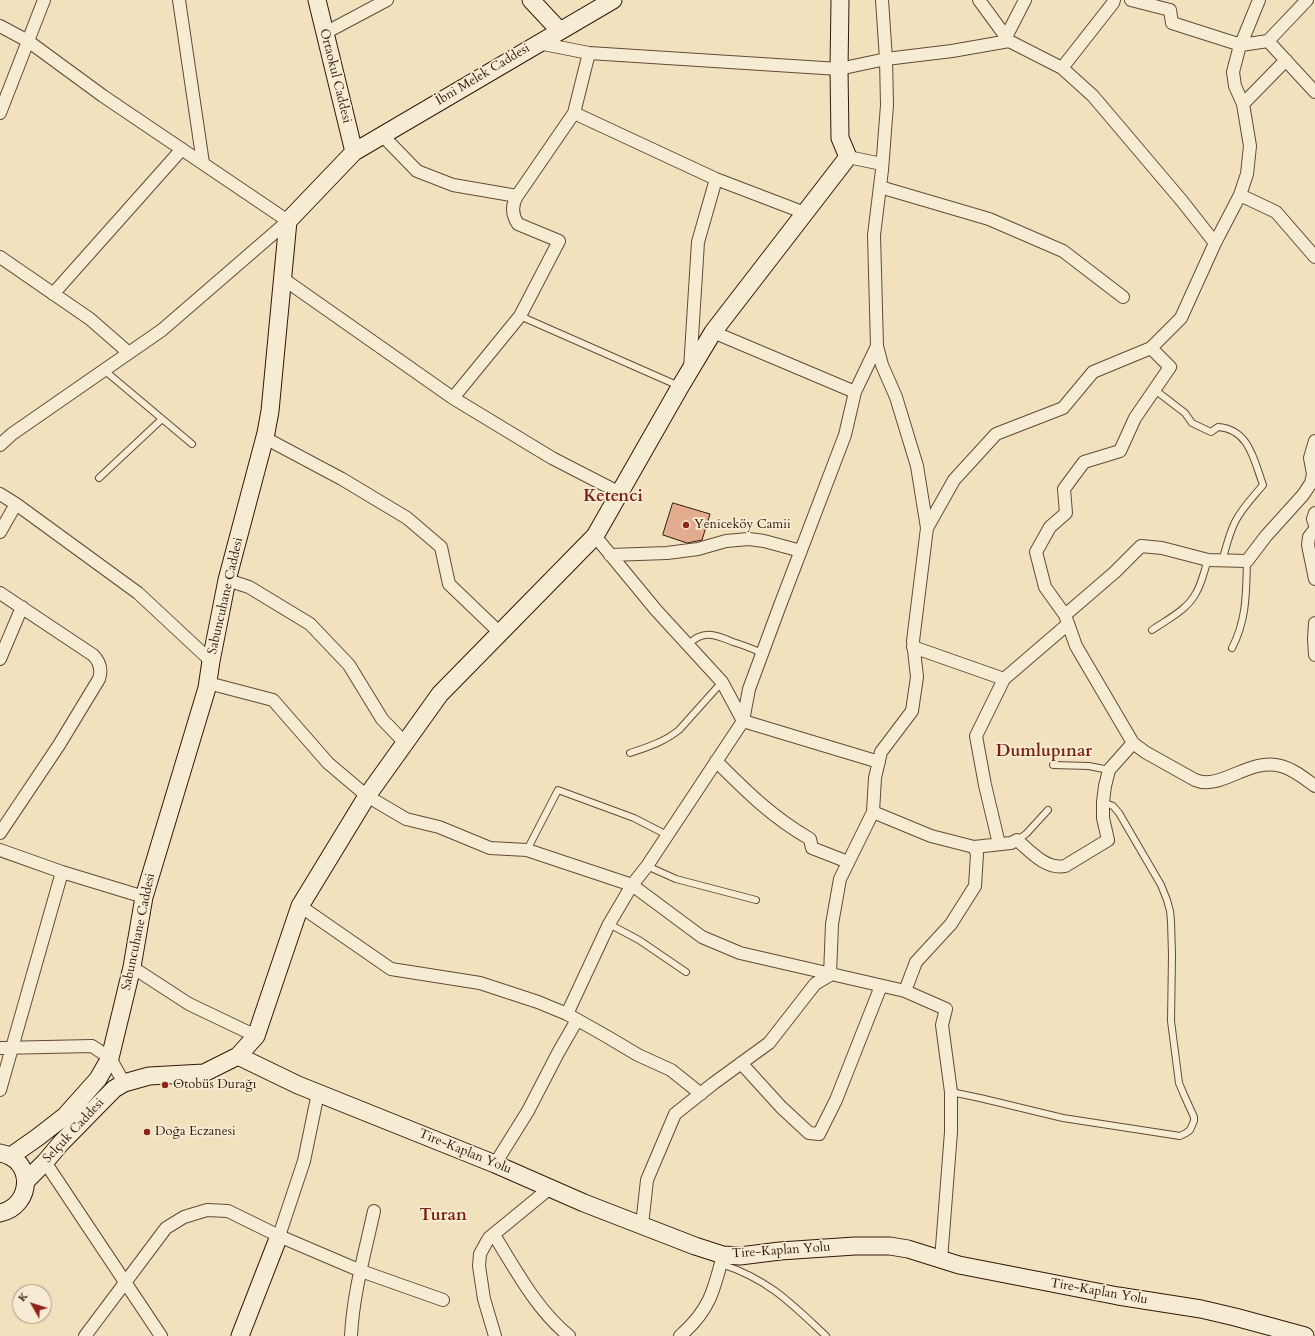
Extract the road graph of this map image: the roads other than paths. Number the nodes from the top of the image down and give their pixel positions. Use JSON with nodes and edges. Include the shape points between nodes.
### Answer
{"nodes":[{"id":1,"x":44,"y":0,"type":"edge"},
{"id":2,"x":179,"y":0,"type":"edge"},
{"id":3,"x":317,"y":0,"type":"edge"},
{"id":4,"x":387,"y":0,"type":"edge"},
{"id":5,"x":531,"y":0,"type":"edge"},
{"id":6,"x":613,"y":0,"type":"edge"},
{"id":7,"x":840,"y":0,"type":"edge"},
{"id":8,"x":882,"y":0,"type":"edge"},
{"id":9,"x":979,"y":0,"type":"edge"},
{"id":10,"x":1025,"y":0,"type":"edge"},
{"id":11,"x":1114,"y":0,"type":"edge"},
{"id":12,"x":1131,"y":0,"type":"edge"},
{"id":13,"x":1259,"y":0,"type":"edge"},
{"id":14,"x":1307,"y":0,"type":"edge"},
{"id":15,"x":0,"y":26,"type":"edge"},
{"id":16,"x":560,"y":31,"type":"junction"},
{"id":17,"x":325,"y":33,"type":"junction"},
{"id":18,"x":1008,"y":39,"type":"junction"},
{"id":19,"x":28,"y":41,"type":"junction"},
{"id":20,"x":1268,"y":41,"type":"junction"},
{"id":21,"x":538,"y":43,"type":"junction"},
{"id":22,"x":1241,"y":45,"type":"junction"},
{"id":23,"x":589,"y":53,"type":"junction"},
{"id":24,"x":886,"y":59,"type":"junction"},
{"id":25,"x":1286,"y":60,"type":"junction"},
{"id":26,"x":1062,"y":68,"type":"junction"},
{"id":27,"x":838,"y":69,"type":"junction"},
{"id":28,"x":1315,"y":92,"type":"edge"},
{"id":29,"x":1243,"y":104,"type":"junction"},
{"id":30,"x":0,"y":113,"type":"edge"},
{"id":31,"x":574,"y":113,"type":"junction"},
{"id":32,"x":382,"y":135,"type":"junction"},
{"id":33,"x":182,"y":149,"type":"junction"},
{"id":34,"x":354,"y":152,"type":"junction"},
{"id":35,"x":848,"y":157,"type":"junction"},
{"id":36,"x":203,"y":163,"type":"junction"},
{"id":37,"x":882,"y":164,"type":"junction"},
{"id":38,"x":716,"y":179,"type":"junction"},
{"id":39,"x":880,"y":186,"type":"junction"},
{"id":40,"x":1240,"y":195,"type":"junction"},
{"id":41,"x":517,"y":196,"type":"junction"},
{"id":42,"x":805,"y":213,"type":"junction"},
{"id":43,"x":288,"y":221,"type":"junction"},
{"id":44,"x":1215,"y":243,"type":"junction"},
{"id":45,"x":0,"y":257,"type":"edge"},
{"id":46,"x":1315,"y":257,"type":"edge"},
{"id":47,"x":282,"y":278,"type":"junction"},
{"id":48,"x":53,"y":294,"type":"junction"},
{"id":49,"x":1124,"y":297,"type":"dead end"},
{"id":50,"x":520,"y":316,"type":"junction"},
{"id":51,"x":713,"y":332,"type":"junction"},
{"id":52,"x":877,"y":346,"type":"junction"},
{"id":53,"x":1151,"y":348,"type":"junction"},
{"id":54,"x":129,"y":353,"type":"junction"},
{"id":55,"x":104,"y":370,"type":"junction"},
{"id":56,"x":689,"y":371,"type":"junction"},
{"id":57,"x":680,"y":387,"type":"junction"},
{"id":58,"x":1155,"y":390,"type":"junction"},
{"id":59,"x":855,"y":392,"type":"junction"},
{"id":60,"x":453,"y":398,"type":"junction"},
{"id":61,"x":162,"y":419,"type":"junction"},
{"id":62,"x":265,"y":438,"type":"junction"},
{"id":63,"x":1315,"y":441,"type":"edge"},
{"id":64,"x":192,"y":444,"type":"dead end"},
{"id":65,"x":0,"y":445,"type":"edge"},
{"id":66,"x":1314,"y":474,"type":"edge"},
{"id":67,"x":99,"y":478,"type":"dead end"},
{"id":68,"x":620,"y":492,"type":"junction"},
{"id":69,"x":0,"y":494,"type":"edge"},
{"id":70,"x":16,"y":504,"type":"junction"},
{"id":71,"x":1315,"y":513,"type":"edge"},
{"id":72,"x":1315,"y":525,"type":"edge"},
{"id":73,"x":927,"y":528,"type":"junction"},
{"id":74,"x":1315,"y":529,"type":"edge"},
{"id":75,"x":0,"y":532,"type":"edge"},
{"id":76,"x":595,"y":536,"type":"junction"},
{"id":77,"x":801,"y":551,"type":"junction"},
{"id":78,"x":610,"y":555,"type":"junction"},
{"id":79,"x":1208,"y":560,"type":"junction"},
{"id":80,"x":1222,"y":561,"type":"junction"},
{"id":81,"x":1247,"y":561,"type":"junction"},
{"id":82,"x":1315,"y":579,"type":"edge"},
{"id":83,"x":227,"y":580,"type":"junction"},
{"id":84,"x":0,"y":594,"type":"edge"},
{"id":85,"x":22,"y":607,"type":"junction"},
{"id":86,"x":1066,"y":620,"type":"junction"},
{"id":87,"x":1315,"y":623,"type":"edge"},
{"id":88,"x":1152,"y":630,"type":"dead end"},
{"id":89,"x":500,"y":633,"type":"junction"},
{"id":90,"x":688,"y":644,"type":"junction"},
{"id":91,"x":913,"y":647,"type":"junction"},
{"id":92,"x":1232,"y":648,"type":"dead end"},
{"id":93,"x":762,"y":653,"type":"junction"},
{"id":94,"x":1315,"y":655,"type":"edge"},
{"id":95,"x":0,"y":659,"type":"edge"},
{"id":96,"x":211,"y":661,"type":"junction"},
{"id":97,"x":1004,"y":679,"type":"junction"},
{"id":98,"x":722,"y":682,"type":"junction"},
{"id":99,"x":208,"y":683,"type":"junction"},
{"id":100,"x":743,"y":721,"type":"junction"},
{"id":101,"x":405,"y":743,"type":"junction"},
{"id":102,"x":1133,"y":743,"type":"junction"},
{"id":103,"x":630,"y":753,"type":"dead end"},
{"id":104,"x":716,"y":761,"type":"junction"},
{"id":105,"x":879,"y":762,"type":"junction"},
{"id":106,"x":1053,"y":765,"type":"dead end"},
{"id":107,"x":1109,"y":770,"type":"junction"},
{"id":108,"x":1315,"y":786,"type":"edge"},
{"id":109,"x":367,"y":796,"type":"junction"},
{"id":110,"x":1103,"y":802,"type":"junction"},
{"id":111,"x":1048,"y":810,"type":"dead end"},
{"id":112,"x":873,"y":812,"type":"junction"},
{"id":113,"x":0,"y":833,"type":"edge"},
{"id":114,"x":667,"y":835,"type":"junction"},
{"id":115,"x":1016,"y":840,"type":"junction"},
{"id":116,"x":999,"y":844,"type":"junction"},
{"id":117,"x":974,"y":847,"type":"junction"},
{"id":118,"x":0,"y":850,"type":"edge"},
{"id":119,"x":526,"y":850,"type":"junction"},
{"id":120,"x":848,"y":862,"type":"junction"},
{"id":121,"x":647,"y":866,"type":"junction"},
{"id":122,"x":62,"y":872,"type":"junction"},
{"id":123,"x":632,"y":886,"type":"junction"},
{"id":124,"x":144,"y":897,"type":"junction"},
{"id":125,"x":756,"y":900,"type":"dead end"},
{"id":126,"x":300,"y":906,"type":"junction"},
{"id":127,"x":609,"y":924,"type":"junction"},
{"id":128,"x":132,"y":967,"type":"junction"},
{"id":129,"x":686,"y":972,"type":"dead end"},
{"id":130,"x":830,"y":975,"type":"junction"},
{"id":131,"x":881,"y":986,"type":"junction"},
{"id":132,"x":905,"y":992,"type":"junction"},
{"id":133,"x":572,"y":1017,"type":"junction"},
{"id":134,"x":256,"y":1036,"type":"junction"},
{"id":135,"x":6,"y":1048,"type":"edge"},
{"id":136,"x":238,"y":1056,"type":"junction"},
{"id":137,"x":110,"y":1058,"type":"junction"},
{"id":138,"x":741,"y":1063,"type":"junction"},
{"id":139,"x":124,"y":1083,"type":"junction"},
{"id":140,"x":0,"y":1090,"type":"edge"},
{"id":141,"x":951,"y":1092,"type":"junction"},
{"id":142,"x":318,"y":1094,"type":"junction"},
{"id":143,"x":701,"y":1094,"type":"junction"},
{"id":144,"x":5,"y":1155,"type":"edge"},
{"id":145,"x":45,"y":1162,"type":"junction"},
{"id":146,"x":495,"y":1164,"type":"junction"},
{"id":147,"x":26,"y":1180,"type":"junction"},
{"id":148,"x":550,"y":1188,"type":"junction"},
{"id":149,"x":374,"y":1211,"type":"dead end"},
{"id":150,"x":3,"y":1216,"type":"edge"},
{"id":151,"x":642,"y":1225,"type":"junction"},
{"id":152,"x":494,"y":1235,"type":"junction"},
{"id":153,"x":279,"y":1236,"type":"junction"},
{"id":154,"x":722,"y":1260,"type":"junction"},
{"id":155,"x":941,"y":1260,"type":"junction"},
{"id":156,"x":361,"y":1271,"type":"junction"},
{"id":157,"x":126,"y":1282,"type":"junction"},
{"id":158,"x":443,"y":1300,"type":"dead end"},
{"id":159,"x":85,"y":1336,"type":"edge"},
{"id":160,"x":161,"y":1336,"type":"edge"},
{"id":161,"x":240,"y":1336,"type":"edge"},
{"id":162,"x":351,"y":1336,"type":"edge"},
{"id":163,"x":495,"y":1336,"type":"edge"},
{"id":164,"x":569,"y":1336,"type":"edge"},
{"id":165,"x":680,"y":1336,"type":"edge"},
{"id":166,"x":826,"y":1336,"type":"edge"},
{"id":167,"x":1305,"y":1336,"type":"edge"}],
"edges":[{"from":1,"to":19,"type":"street"},
{"from":2,"to":36,"type":"street"},
{"from":3,"to":17,"type":"street","name":"Ortaokul Caddesi"},
{"from":4,"to":17,"type":"street"},
{"from":5,"to":16,"type":"street"},
{"from":6,"to":16,"type":"street","name":"İbni Melek Caddesi"},
{"from":7,"to":27,"type":"street"},
{"from":8,"to":24,"type":"street"},
{"from":9,"to":18,"type":"street"},
{"from":10,"to":18,"type":"street"},
{"from":11,"to":26,"type":"street"},
{"from":12,"to":22,"type":"street","via":[[1170,10],[1172,23]]},
{"from":13,"to":22,"type":"street"},
{"from":14,"to":20,"type":"street"},
{"from":15,"to":19,"type":"street"},
{"from":16,"to":21,"type":"street","name":"İbni Melek Caddesi"},
{"from":17,"to":34,"type":"street","name":"Ortaokul Caddesi"},
{"from":18,"to":24,"type":"street","via":[[952,51]]},
{"from":18,"to":26,"type":"street"},
{"from":19,"to":30,"type":"street"},
{"from":19,"to":33,"type":"street"},
{"from":20,"to":22,"type":"street"},
{"from":20,"to":25,"type":"street"},
{"from":21,"to":23,"type":"street"},
{"from":21,"to":32,"type":"street","name":"İbni Melek Caddesi"},
{"from":22,"to":29,"type":"street","via":[[1233,79]]},
{"from":23,"to":27,"type":"street"},
{"from":23,"to":31,"type":"street"},
{"from":24,"to":27,"type":"street"},
{"from":24,"to":37,"type":"street","via":[[887,106]]},
{"from":25,"to":28,"type":"street"},
{"from":25,"to":29,"type":"street"},
{"from":26,"to":44,"type":"street","via":[[1093,96],[1182,200]]},
{"from":27,"to":35,"type":"street","via":[[840,138]]},
{"from":29,"to":40,"type":"street","via":[[1250,146],[1247,174]]},
{"from":31,"to":38,"type":"street"},
{"from":31,"to":41,"type":"street"},
{"from":32,"to":34,"type":"street","name":"İbni Melek Caddesi"},
{"from":32,"to":41,"type":"street","via":[[417,171],[453,185]]},
{"from":33,"to":36,"type":"street"},
{"from":33,"to":48,"type":"street"},
{"from":34,"to":43,"type":"street"},
{"from":35,"to":37,"type":"street"},
{"from":35,"to":42,"type":"street"},
{"from":36,"to":43,"type":"street"},
{"from":37,"to":39,"type":"street"},
{"from":38,"to":42,"type":"street"},
{"from":38,"to":56,"type":"street","via":[[698,242]]},
{"from":39,"to":49,"type":"street","via":[[989,219],[1063,251]]},
{"from":39,"to":52,"type":"street","via":[[874,235]]},
{"from":40,"to":44,"type":"street"},
{"from":40,"to":46,"type":"street","via":[[1276,212]]},
{"from":41,"to":50,"type":"street","via":[[513,210],[518,224],[559,241]]},
{"from":42,"to":51,"type":"street"},
{"from":43,"to":47,"type":"street","name":"Sabuncuhane Caddesi"},
{"from":43,"to":54,"type":"street","via":[[162,330]]},
{"from":44,"to":53,"type":"street","via":[[1181,318]]},
{"from":45,"to":48,"type":"street"},
{"from":47,"to":60,"type":"street"},
{"from":47,"to":62,"type":"street","name":"Sabuncuhane Caddesi","via":[[270,411]]},
{"from":48,"to":54,"type":"street","via":[[90,318]]},
{"from":50,"to":57,"type":"lane"},
{"from":50,"to":60,"type":"street"},
{"from":51,"to":56,"type":"street"},
{"from":51,"to":59,"type":"street"},
{"from":52,"to":59,"type":"street"},
{"from":52,"to":73,"type":"street","via":[[917,466]]},
{"from":53,"to":58,"type":"street","via":[[1170,367]]},
{"from":53,"to":73,"type":"street","via":[[1093,372],[1063,408],[996,434],[954,480]]},
{"from":54,"to":55,"type":"street"},
{"from":55,"to":61,"type":"lane"},
{"from":55,"to":65,"type":"street"},
{"from":56,"to":57,"type":"street"},
{"from":57,"to":68,"type":"street"},
{"from":58,"to":80,"type":"lane","via":[[1185,413],[1192,423],[1211,432],[1218,427],[1233,430],[1245,440],[1252,452],[1263,485],[1234,523]]},
{"from":58,"to":86,"type":"street","via":[[1135,418],[1120,451],[1084,462],[1064,489],[1066,513],[1050,527],[1036,552],[1045,587]]},
{"from":59,"to":77,"type":"street","via":[[845,435]]},
{"from":60,"to":68,"type":"street","via":[[552,458]]},
{"from":61,"to":64,"type":"lane"},
{"from":61,"to":67,"type":"lane"},
{"from":62,"to":83,"type":"street","name":"Sabuncuhane Caddesi"},
{"from":62,"to":89,"type":"street","via":[[342,479],[407,518],[441,547],[449,584]]},
{"from":63,"to":66,"type":"street","via":[[1310,458]]},
{"from":66,"to":81,"type":"street","via":[[1307,489]]},
{"from":68,"to":76,"type":"street"},
{"from":69,"to":70,"type":"street"},
{"from":70,"to":75,"type":"street"},
{"from":70,"to":96,"type":"street","via":[[138,593]]},
{"from":71,"to":72,"type":"street"},
{"from":73,"to":91,"type":"street"},
{"from":74,"to":82,"type":"street","via":[[1309,537],[1308,545]]},
{"from":76,"to":78,"type":"street"},
{"from":76,"to":89,"type":"street"},
{"from":77,"to":78,"type":"street","via":[[749,539],[667,553]]},
{"from":77,"to":93,"type":"street"},
{"from":78,"to":90,"type":"street"},
{"from":79,"to":80,"type":"street"},
{"from":79,"to":86,"type":"street","via":[[1162,548],[1141,546]]},
{"from":79,"to":88,"type":"lane","via":[[1193,598],[1184,608]]},
{"from":80,"to":81,"type":"street"},
{"from":81,"to":92,"type":"lane","via":[[1243,620]]},
{"from":83,"to":96,"type":"street","name":"Sabuncuhane Caddesi"},
{"from":83,"to":101,"type":"street","via":[[249,588],[310,624],[349,665],[382,719]]},
{"from":84,"to":85,"type":"street"},
{"from":85,"to":95,"type":"street"},
{"from":85,"to":113,"type":"street","via":[[93,655],[100,666],[100,675],[59,745]]},
{"from":86,"to":97,"type":"street"},
{"from":86,"to":102,"type":"street","via":[[1076,646]]},
{"from":87,"to":94,"type":"street"},
{"from":89,"to":101,"type":"street","via":[[440,694]]},
{"from":90,"to":93,"type":"lane","via":[[701,635],[716,635]]},
{"from":90,"to":98,"type":"street"},
{"from":91,"to":97,"type":"street"},
{"from":91,"to":105,"type":"street","via":[[917,677],[912,711],[881,752]]},
{"from":93,"to":100,"type":"street","via":[[749,689]]},
{"from":96,"to":99,"type":"street","name":"Sabuncuhane Caddesi"},
{"from":97,"to":116,"type":"street","via":[[976,736]]},
{"from":98,"to":100,"type":"street"},
{"from":98,"to":103,"type":"lane","via":[[676,733],[658,744]]},
{"from":99,"to":109,"type":"street","via":[[273,700],[328,763]]},
{"from":99,"to":124,"type":"street","name":"Sabuncuhane Caddesi"},
{"from":100,"to":104,"type":"street"},
{"from":100,"to":105,"type":"street"},
{"from":101,"to":109,"type":"street"},
{"from":102,"to":107,"type":"street"},
{"from":102,"to":108,"type":"street","via":[[1152,756],[1204,783],[1257,765],[1272,764],[1288,768]]},
{"from":104,"to":114,"type":"street"},
{"from":104,"to":120,"type":"street","via":[[767,810],[810,839],[812,848]]},
{"from":105,"to":112,"type":"street","via":[[875,778]]},
{"from":106,"to":107,"type":"lane","via":[[1089,766]]},
{"from":107,"to":110,"type":"street"},
{"from":109,"to":119,"type":"street","via":[[406,819],[438,827],[490,848]]},
{"from":109,"to":126,"type":"street"},
{"from":110,"to":115,"type":"street","via":[[1103,818],[1108,840],[1065,866],[1052,866],[1046,863]]},
{"from":110,"to":141,"type":"lane","via":[[1113,806],[1119,813],[1167,900],[1171,921],[1171,1021],[1179,1083],[1193,1114],[1192,1126],[1180,1136],[1063,1118]]},
{"from":111,"to":115,"type":"lane","via":[[1026,834]]},
{"from":112,"to":117,"type":"street","via":[[932,836]]},
{"from":112,"to":120,"type":"street"},
{"from":114,"to":119,"type":"lane","via":[[634,818],[558,790]]},
{"from":114,"to":121,"type":"street"},
{"from":115,"to":116,"type":"street"},
{"from":116,"to":117,"type":"street"},
{"from":117,"to":132,"type":"street","via":[[977,854],[975,886],[951,924],[916,962]]},
{"from":118,"to":122,"type":"street"},
{"from":119,"to":123,"type":"street"},
{"from":120,"to":130,"type":"street","via":[[840,880],[832,924]]},
{"from":121,"to":123,"type":"street"},
{"from":121,"to":125,"type":"lane","via":[[676,879]]},
{"from":122,"to":124,"type":"street"},
{"from":122,"to":135,"type":"street"},
{"from":123,"to":127,"type":"street"},
{"from":123,"to":130,"type":"street","via":[[702,937],[740,953]]},
{"from":124,"to":128,"type":"street","name":"Sabuncuhane Caddesi"},
{"from":126,"to":133,"type":"street","via":[[391,969],[480,983],[538,1002]]},
{"from":126,"to":134,"type":"street"},
{"from":127,"to":129,"type":"lane","via":[[645,944]]},
{"from":127,"to":133,"type":"street"},
{"from":128,"to":134,"type":"street","via":[[189,1004]]},
{"from":128,"to":137,"type":"street","name":"Sabuncuhane Caddesi"},
{"from":130,"to":131,"type":"street"},
{"from":130,"to":138,"type":"street","via":[[815,984],[769,1043]]},
{"from":131,"to":132,"type":"street"},
{"from":131,"to":138,"type":"street","via":[[836,1100],[819,1134],[809,1133]]},
{"from":132,"to":141,"type":"street","via":[[946,1009],[942,1025]]},
{"from":133,"to":143,"type":"street","via":[[638,1055],[671,1070]]},
{"from":133,"to":146,"type":"street","via":[[558,1053],[528,1111]]},
{"from":134,"to":136,"type":"street"},
{"from":135,"to":137,"type":"street","via":[[92,1046]]},
{"from":135,"to":140,"type":"street"},
{"from":136,"to":139,"type":"street","via":[[204,1073],[148,1076]]},
{"from":136,"to":142,"type":"street","name":"Tire-Kaplan Yolu"},
{"from":137,"to":139,"type":"street"},
{"from":137,"to":144,"type":"street","name":"Sabuncuhane Caddesi","via":[[98,1079],[65,1116],[38,1137]]},
{"from":138,"to":143,"type":"street"},
{"from":139,"to":145,"type":"street","name":"Selçuk Caddesi","via":[[114,1089]]},
{"from":141,"to":155,"type":"street","via":[[951,1132]]},
{"from":142,"to":146,"type":"street","name":"Tire-Kaplan Yolu"},
{"from":142,"to":153,"type":"street","via":[[304,1161]]},
{"from":143,"to":151,"type":"street","via":[[675,1114],[647,1180]]},
{"from":144,"to":147,"type":"street","via":[[21,1166]]},
{"from":145,"to":147,"type":"street","name":"Selçuk Caddesi"},
{"from":145,"to":157,"type":"street"},
{"from":146,"to":148,"type":"street","name":"Tire-Kaplan Yolu"},
{"from":147,"to":150,"type":"street","via":[[23,1195],[15,1207]]},
{"from":148,"to":151,"type":"street","name":"Tire-Kaplan Yolu"},
{"from":148,"to":152,"type":"street"},
{"from":149,"to":156,"type":"street"},
{"from":151,"to":154,"type":"street","name":"Tire-Kaplan Yolu","via":[[695,1246]]},
{"from":152,"to":163,"type":"street","via":[[483,1248],[479,1266],[484,1299]]},
{"from":152,"to":164,"type":"street","via":[[546,1314]]},
{"from":153,"to":156,"type":"street"},
{"from":153,"to":157,"type":"street","via":[[228,1211],[207,1210],[184,1217],[166,1228]]},
{"from":153,"to":161,"type":"street"},
{"from":154,"to":155,"type":"street","name":"Tire-Kaplan Yolu","via":[[780,1251],[871,1245],[908,1249]]},
{"from":154,"to":165,"type":"street","via":[[710,1300],[701,1315]]},
{"from":154,"to":166,"type":"lane","via":[[773,1289]]},
{"from":155,"to":167,"type":"street","name":"Tire-Kaplan Yolu","via":[[1118,1296],[1201,1309]]},
{"from":156,"to":158,"type":"street"},
{"from":156,"to":162,"type":"street"},
{"from":157,"to":159,"type":"street"},
{"from":157,"to":160,"type":"street"}]}
